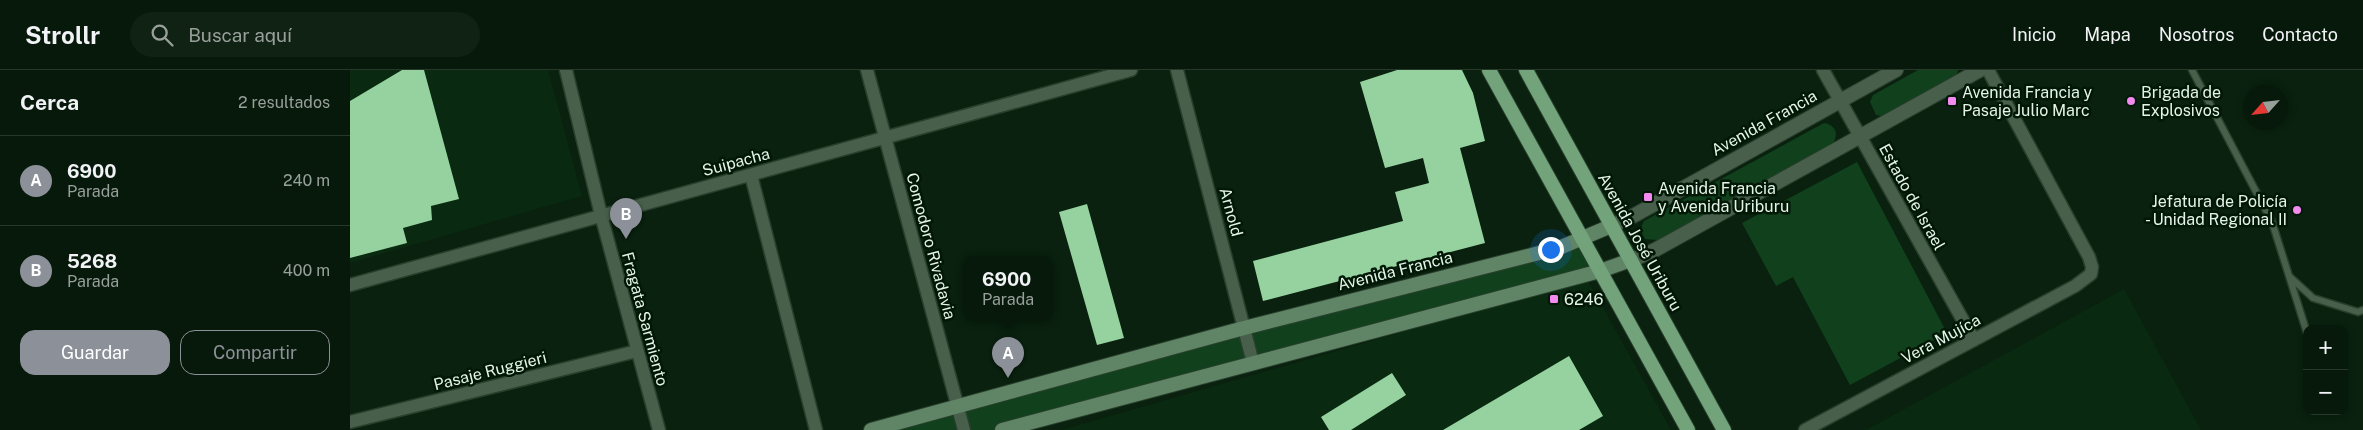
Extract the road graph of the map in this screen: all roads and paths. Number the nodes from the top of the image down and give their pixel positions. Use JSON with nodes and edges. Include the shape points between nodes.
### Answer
{"nodes":[{"id":1,"x":566,"y":70,"type":"edge"},
{"id":2,"x":867,"y":70,"type":"edge"},
{"id":3,"x":1131,"y":70,"type":"edge"},
{"id":4,"x":1177,"y":70,"type":"edge"},
{"id":5,"x":1489,"y":70,"type":"edge"},
{"id":6,"x":1526,"y":70,"type":"edge"},
{"id":7,"x":1823,"y":70,"type":"edge"},
{"id":8,"x":1896,"y":70,"type":"edge"},
{"id":9,"x":1980,"y":70,"type":"edge"},
{"id":10,"x":1988,"y":70,"type":"edge"},
{"id":11,"x":2192,"y":70,"type":"edge"},
{"id":12,"x":1840,"y":100,"type":"junction"},
{"id":13,"x":1860,"y":136,"type":"junction"},
{"id":14,"x":886,"y":138,"type":"junction"},
{"id":15,"x":751,"y":175,"type":"junction"},
{"id":16,"x":601,"y":215,"type":"junction"},
{"id":17,"x":1611,"y":226,"type":"junction"},
{"id":18,"x":1582,"y":239,"type":"junction"},
{"id":19,"x":1631,"y":260,"type":"junction"},
{"id":20,"x":1600,"y":271,"type":"junction"},
{"id":21,"x":2289,"y":276,"type":"junction"},
{"id":22,"x":350,"y":285,"type":"edge"},
{"id":23,"x":2363,"y":310,"type":"edge"},
{"id":24,"x":2304,"y":325,"type":"edge"},
{"id":25,"x":1244,"y":328,"type":"junction"},
{"id":26,"x":1974,"y":340,"type":"junction"},
{"id":27,"x":637,"y":351,"type":"junction"},
{"id":28,"x":1253,"y":363,"type":"junction"},
{"id":29,"x":958,"y":406,"type":"junction"},
{"id":30,"x":350,"y":422,"type":"edge"},
{"id":31,"x":659,"y":430,"type":"edge"},
{"id":32,"x":816,"y":430,"type":"edge"},
{"id":33,"x":871,"y":430,"type":"edge"},
{"id":34,"x":964,"y":430,"type":"edge"},
{"id":35,"x":1002,"y":430,"type":"edge"},
{"id":36,"x":1688,"y":430,"type":"edge"},
{"id":37,"x":1724,"y":430,"type":"edge"},
{"id":38,"x":1805,"y":430,"type":"edge"}],
"edges":[{"from":1,"to":16,"type":"street","name":"Fragata Sarmiento"},
{"from":2,"to":14,"type":"street","name":"Comodoro Rivadavia"},
{"from":3,"to":14,"type":"street","name":"Suipacha"},
{"from":4,"to":25,"type":"street","name":"Arnold"},
{"from":5,"to":18,"type":"main road"},
{"from":6,"to":17,"type":"main road","name":"Avenida José Uriburu"},
{"from":7,"to":12,"type":"street","name":"Estado de Israel"},
{"from":8,"to":12,"type":"street","name":"Avenida Francia"},
{"from":9,"to":13,"type":"street"},
{"from":10,"to":26,"type":"street","name":"Vera Mujíca","via":[[2092,267],[2091,274],[2084,281]]},
{"from":11,"to":21,"type":"lane","via":[[2272,222]]},
{"from":12,"to":13,"type":"street","name":"Estado de Israel"},
{"from":12,"to":17,"type":"street","name":"Avenida Francia"},
{"from":13,"to":19,"type":"street","via":[[1653,251]]},
{"from":13,"to":26,"type":"street","name":"Estado de Israel"},
{"from":14,"to":15,"type":"street","name":"Suipacha"},
{"from":14,"to":29,"type":"street","name":"Comodoro Rivadavia"},
{"from":15,"to":16,"type":"street","name":"Suipacha"},
{"from":15,"to":32,"type":"street"},
{"from":16,"to":22,"type":"street","name":"Suipacha"},
{"from":16,"to":27,"type":"street","name":"Fragata Sarmiento"},
{"from":17,"to":18,"type":"main road","name":"Avenida Francia"},
{"from":17,"to":19,"type":"main road","name":"Avenida José Uriburu"},
{"from":18,"to":20,"type":"main road"},
{"from":18,"to":25,"type":"main road","name":"Avenida Francia","via":[[1559,248]]},
{"from":19,"to":20,"type":"main road"},
{"from":19,"to":37,"type":"main road","name":"Avenida José Uriburu"},
{"from":20,"to":28,"type":"main road"},
{"from":20,"to":36,"type":"main road"},
{"from":21,"to":23,"type":"lane","via":[[2313,298],[2358,312]]},
{"from":21,"to":24,"type":"lane"},
{"from":25,"to":28,"type":"street","name":"Arnold"},
{"from":25,"to":29,"type":"main road","name":"Avenida Francia"},
{"from":26,"to":38,"type":"street","name":"Vera Mujíca"},
{"from":27,"to":30,"type":"street","name":"Pasaje Ruggieri"},
{"from":27,"to":31,"type":"street","name":"Fragata Sarmiento"},
{"from":28,"to":35,"type":"main road"},
{"from":29,"to":33,"type":"main road","name":"Avenida Francia"},
{"from":29,"to":34,"type":"street","name":"Comodoro Rivadavia"}]}
